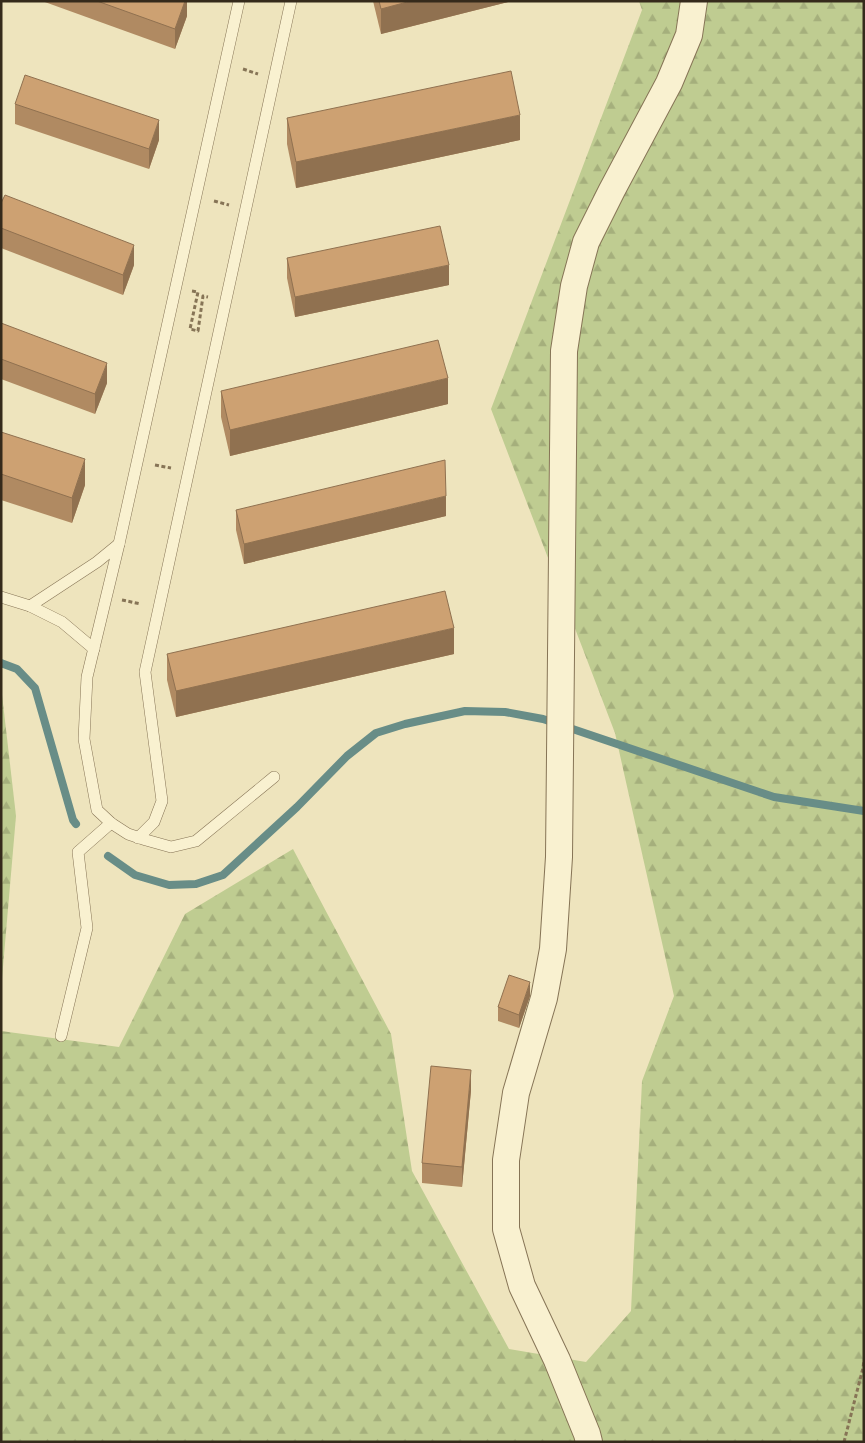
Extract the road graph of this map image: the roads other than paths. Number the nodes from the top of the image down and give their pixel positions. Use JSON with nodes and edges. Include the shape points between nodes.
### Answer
{"nodes":[{"id":1,"x":239,"y":1,"type":"edge"},
{"id":2,"x":290,"y":1,"type":"edge"},
{"id":3,"x":694,"y":1,"type":"edge"},
{"id":4,"x":119,"y":544,"type":"junction"},
{"id":5,"x":1,"y":597,"type":"edge"},
{"id":6,"x":30,"y":606,"type":"junction"},
{"id":7,"x":94,"y":649,"type":"junction"},
{"id":8,"x":274,"y":777,"type":"dead end"},
{"id":9,"x":111,"y":823,"type":"junction"},
{"id":10,"x":138,"y":838,"type":"junction"},
{"id":11,"x":61,"y":1036,"type":"dead end"},
{"id":12,"x":589,"y":1442,"type":"edge"}],
"edges":[{"from":1,"to":4,"type":"lane"},
{"from":2,"to":10,"type":"lane","via":[[144,672],[162,801],[154,822]]},
{"from":3,"to":12,"type":"street","via":[[689,35],[669,83],[586,242],[574,286],[564,351],[559,857],[553,949],[544,998],[516,1092],[506,1160],[506,1229],[522,1286],[557,1360]]},
{"from":4,"to":6,"type":"lane"},
{"from":4,"to":7,"type":"lane"},
{"from":5,"to":6,"type":"lane"},
{"from":6,"to":7,"type":"lane","via":[[62,622]]},
{"from":7,"to":9,"type":"lane","via":[[87,677],[84,739],[97,810]]},
{"from":8,"to":10,"type":"lane","via":[[196,841],[172,847]]},
{"from":9,"to":10,"type":"lane"},
{"from":9,"to":11,"type":"lane","via":[[78,852],[86,928]]}]}
